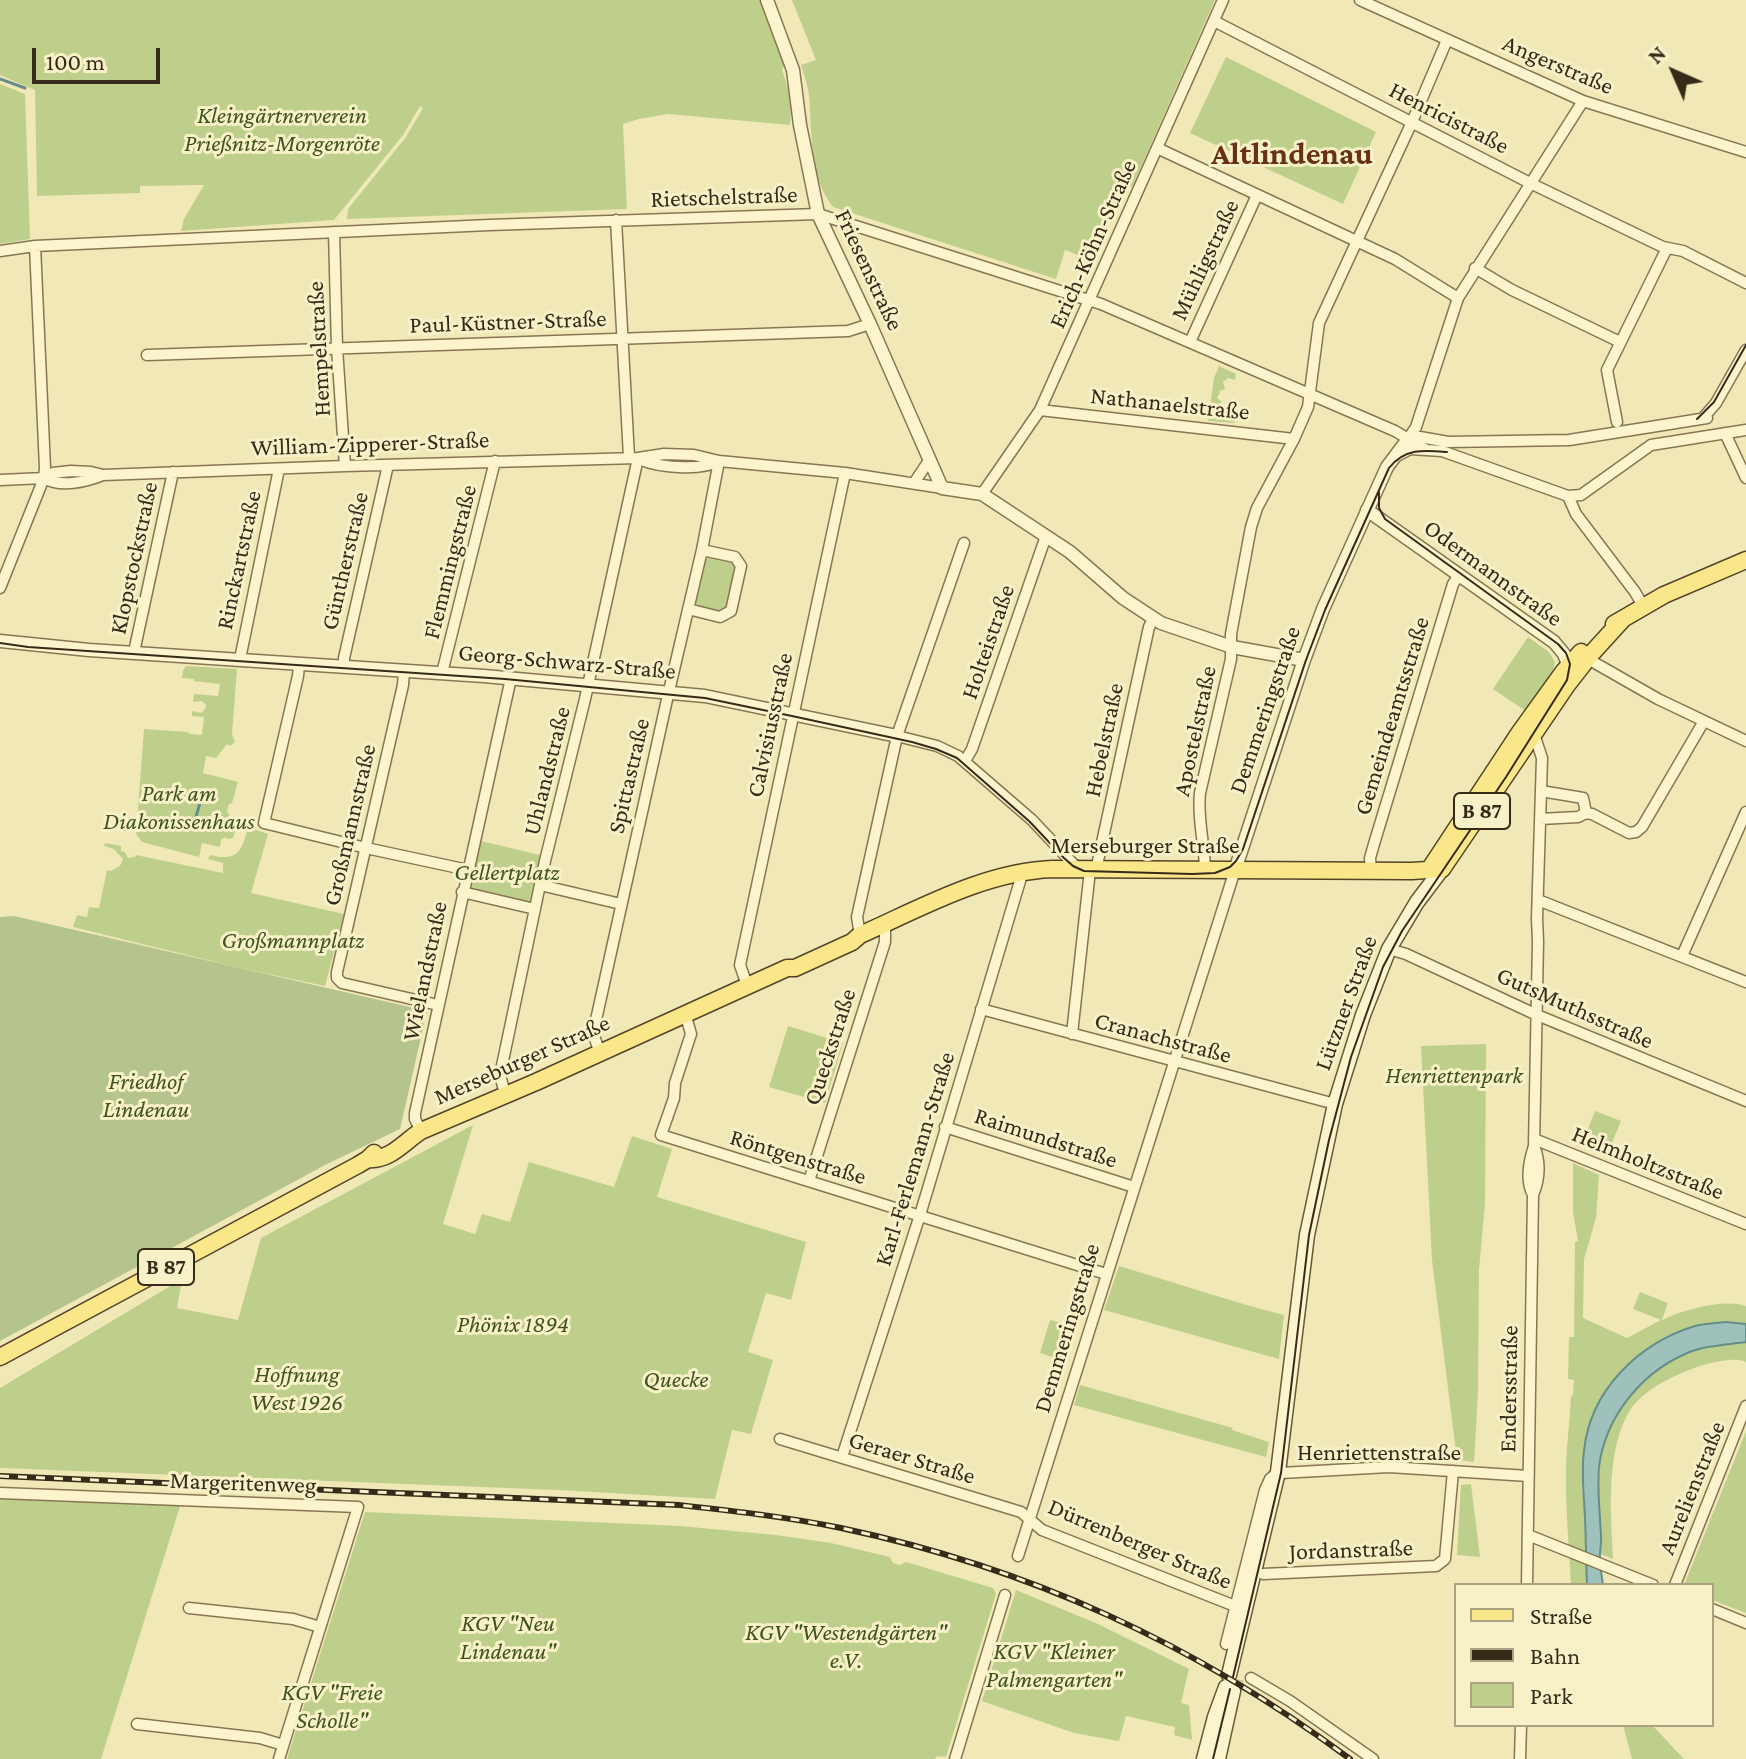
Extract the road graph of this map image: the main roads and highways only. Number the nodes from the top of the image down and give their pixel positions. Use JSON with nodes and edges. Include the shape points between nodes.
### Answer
{"nodes":[{"id":1,"x":1744,"y":563,"type":"edge"},
{"id":2,"x":1623,"y":619,"type":"junction"},
{"id":3,"x":1529,"y":735,"type":"junction"},
{"id":4,"x":1436,"y":870,"type":"junction"},
{"id":5,"x":1403,"y":871,"type":"junction"},
{"id":6,"x":1419,"y":896,"type":"junction"},
{"id":7,"x":0,"y":1357,"type":"edge"},
{"id":8,"x":1278,"y":1472,"type":"junction"},
{"id":9,"x":1234,"y":1684,"type":"junction"},
{"id":10,"x":1204,"y":1759,"type":"edge"},
{"id":11,"x":1218,"y":1759,"type":"edge"}],
"edges":[{"from":1,"to":2,"type":"main road","name":"Lützner Straße","number":"B 87"},
{"from":2,"to":3,"type":"main road","name":"Lützner Straße","number":"B 87"},
{"from":2,"to":3,"type":"main road","name":"Lützner Straße","number":"B 87","via":[[1600,633],[1569,665]]},
{"from":3,"to":4,"type":"main road","name":"Lützner Straße","number":"B 87"},
{"from":4,"to":5,"type":"main road","name":"Merseburger Straße","number":"B 87"},
{"from":4,"to":6,"type":"main road","name":"Lützner Straße"},
{"from":5,"to":6,"type":"main road","via":[[1415,881]]},
{"from":5,"to":7,"type":"main road","name":"Merseburger Straße","number":"B 87","via":[[1235,870],[1205,863],[1003,875],[838,940],[787,968],[415,1135],[399,1149],[368,1159]]},
{"from":6,"to":8,"type":"main road","name":"Lützner Straße","via":[[1389,949],[1335,1104],[1307,1235]]},
{"from":8,"to":9,"type":"main road","name":"Lützner Straße"},
{"from":8,"to":9,"type":"main road","name":"Lützner Straße","via":[[1279,1504]]},
{"from":9,"to":10,"type":"main road","name":"Lützner Straße","via":[[1215,1717]]},
{"from":9,"to":11,"type":"main road","name":"Lützner Straße"}]}
